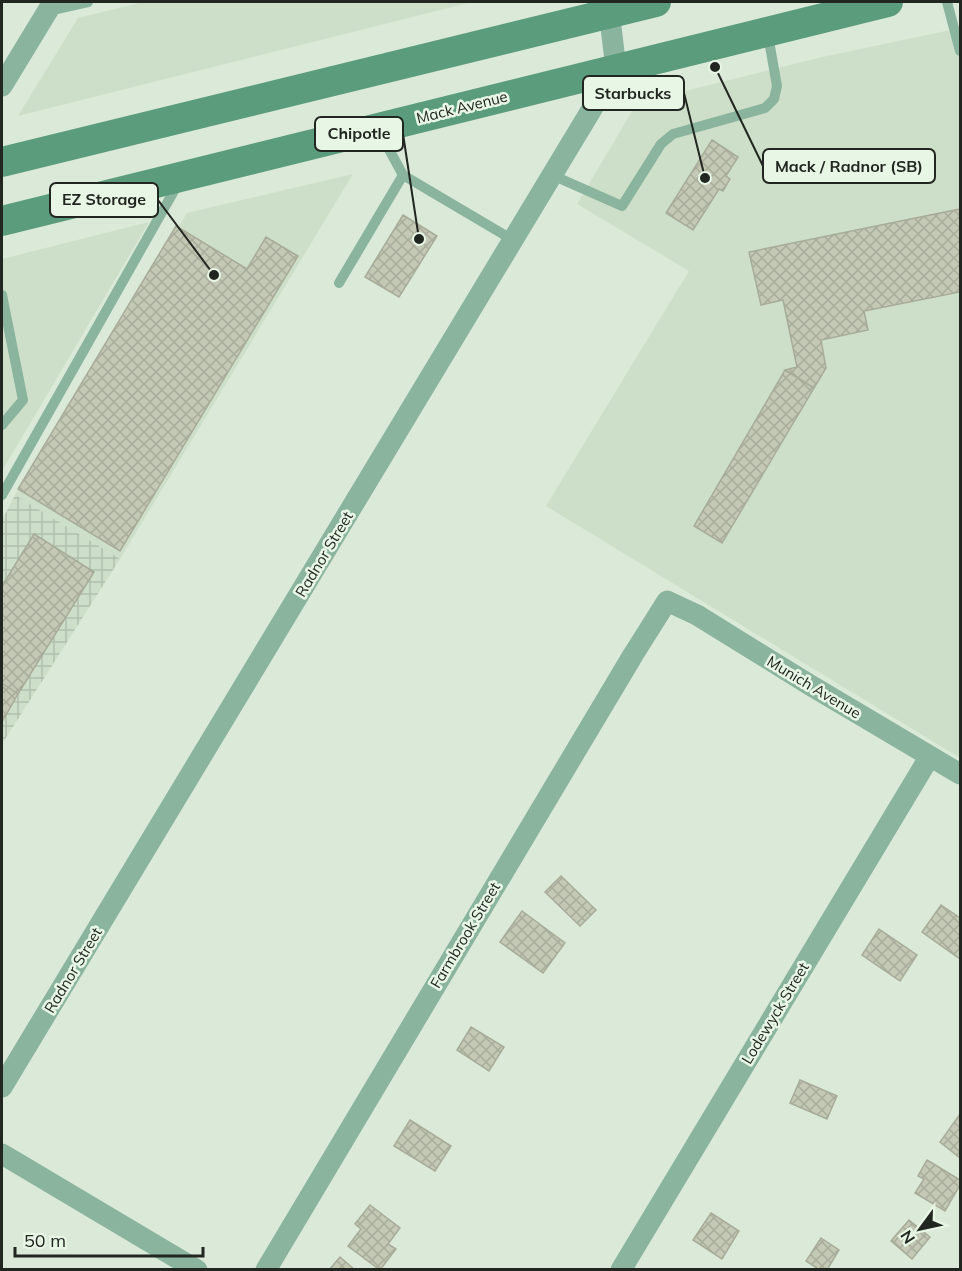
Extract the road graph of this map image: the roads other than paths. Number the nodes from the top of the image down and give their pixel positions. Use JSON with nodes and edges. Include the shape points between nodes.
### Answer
{"nodes":[{"id":1,"x":88,"y":2,"type":"edge"},
{"id":2,"x":656,"y":2,"type":"edge"},
{"id":3,"x":888,"y":2,"type":"edge"},
{"id":4,"x":947,"y":2,"type":"edge"},
{"id":5,"x":50,"y":6,"type":"edge"},
{"id":6,"x":608,"y":7,"type":"edge"},
{"id":7,"x":768,"y":31,"type":"junction"},
{"id":8,"x":960,"y":51,"type":"edge"},
{"id":9,"x":616,"y":69,"type":"junction"},
{"id":10,"x":2,"y":86,"type":"edge"},
{"id":11,"x":378,"y":128,"type":"junction"},
{"id":12,"x":2,"y":162,"type":"edge"},
{"id":13,"x":404,"y":175,"type":"junction"},
{"id":14,"x":552,"y":175,"type":"junction"},
{"id":15,"x":183,"y":176,"type":"junction"},
{"id":16,"x":2,"y":221,"type":"edge"},
{"id":17,"x":513,"y":240,"type":"junction"},
{"id":18,"x":339,"y":283,"type":"dead end"},
{"id":19,"x":2,"y":301,"type":"edge"},
{"id":20,"x":2,"y":425,"type":"edge"},
{"id":21,"x":2,"y":495,"type":"edge"},
{"id":22,"x":667,"y":601,"type":"joint"},
{"id":23,"x":930,"y":756,"type":"junction"},
{"id":24,"x":960,"y":774,"type":"edge"},
{"id":25,"x":2,"y":1087,"type":"edge"},
{"id":26,"x":2,"y":1154,"type":"edge"},
{"id":27,"x":197,"y":1269,"type":"edge"},
{"id":28,"x":266,"y":1269,"type":"edge"},
{"id":29,"x":621,"y":1269,"type":"edge"}],
"edges":[{"from":1,"to":5,"type":"lane"},
{"from":2,"to":6,"type":"main road"},
{"from":3,"to":7,"type":"main road","name":"Mack Avenue"},
{"from":4,"to":8,"type":"lane"},
{"from":5,"to":10,"type":"street"},
{"from":6,"to":9,"type":"street"},
{"from":6,"to":12,"type":"main road"},
{"from":7,"to":9,"type":"main road","name":"Mack Avenue"},
{"from":7,"to":14,"type":"lane","via":[[777,86],[774,99],[765,108],[673,134],[661,144],[622,206]]},
{"from":9,"to":11,"type":"main road","name":"Mack Avenue"},
{"from":9,"to":14,"type":"street","name":"Radnor Street"},
{"from":11,"to":13,"type":"lane"},
{"from":11,"to":15,"type":"main road","name":"Mack Avenue"},
{"from":13,"to":17,"type":"lane"},
{"from":13,"to":18,"type":"lane"},
{"from":14,"to":17,"type":"street","name":"Radnor Street"},
{"from":15,"to":16,"type":"main road","name":"Mack Avenue"},
{"from":15,"to":21,"type":"lane"},
{"from":17,"to":25,"type":"street","name":"Radnor Street"},
{"from":19,"to":20,"type":"lane","via":[[23,400]]},
{"from":22,"to":23,"type":"street","name":"Munich Avenue","via":[[697,615]]},
{"from":22,"to":28,"type":"street","name":"Farmbrook Street"},
{"from":23,"to":24,"type":"street","name":"Munich Avenue"},
{"from":23,"to":29,"type":"street","name":"Lodewyck Street"},
{"from":26,"to":27,"type":"street"}]}
